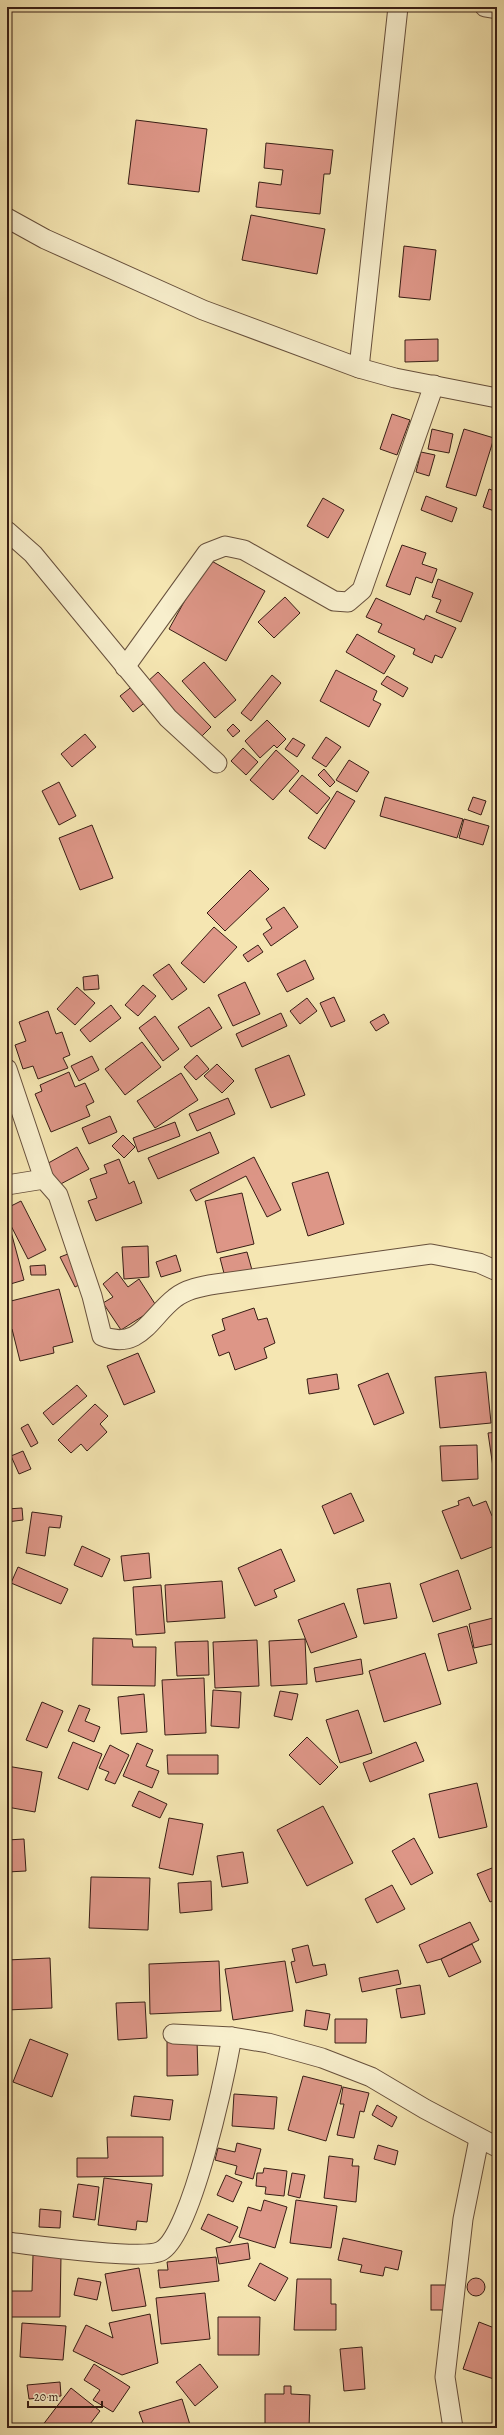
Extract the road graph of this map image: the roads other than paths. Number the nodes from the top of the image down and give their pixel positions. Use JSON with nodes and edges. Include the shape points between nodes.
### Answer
{"nodes":[{"id":1,"x":398,"y":7,"type":"edge"},
{"id":2,"x":485,"y":7,"type":"edge"},
{"id":3,"x":497,"y":9,"type":"edge"},
{"id":4,"x":7,"y":218,"type":"edge"},
{"id":5,"x":359,"y":368,"type":"junction"},
{"id":6,"x":434,"y":385,"type":"junction"},
{"id":7,"x":497,"y":398,"type":"edge"},
{"id":8,"x":7,"y":531,"type":"edge"},
{"id":9,"x":125,"y":667,"type":"junction"},
{"id":10,"x":217,"y":763,"type":"dead end"},
{"id":11,"x":7,"y":1069,"type":"edge"},
{"id":12,"x":44,"y":1180,"type":"junction"},
{"id":13,"x":7,"y":1185,"type":"edge"},
{"id":14,"x":497,"y":1271,"type":"edge"},
{"id":15,"x":173,"y":2034,"type":"dead end"},
{"id":16,"x":232,"y":2038,"type":"junction"},
{"id":17,"x":479,"y":2139,"type":"junction"},
{"id":18,"x":497,"y":2147,"type":"edge"},
{"id":19,"x":7,"y":2242,"type":"edge"},
{"id":20,"x":453,"y":2428,"type":"edge"}],
"edges":[{"from":1,"to":5,"type":"street"},
{"from":2,"to":3,"type":"street"},
{"from":4,"to":5,"type":"street","via":[[45,239],[203,310]]},
{"from":5,"to":6,"type":"street"},
{"from":6,"to":7,"type":"street"},
{"from":6,"to":9,"type":"street","via":[[362,590],[348,602],[334,601],[244,550],[225,546],[207,553]]},
{"from":8,"to":9,"type":"street","via":[[33,554]]},
{"from":9,"to":10,"type":"street","via":[[168,718]]},
{"from":11,"to":12,"type":"street"},
{"from":12,"to":13,"type":"street"},
{"from":12,"to":14,"type":"street","via":[[58,1195],[92,1296],[102,1336],[114,1341],[133,1337],[148,1327],[175,1297],[209,1285],[431,1254],[479,1263]]},
{"from":15,"to":16,"type":"street"},
{"from":16,"to":17,"type":"street","via":[[268,2042],[314,2055],[371,2077]]},
{"from":16,"to":19,"type":"street","via":[[218,2108],[189,2203],[176,2235],[161,2251],[139,2255]]},
{"from":17,"to":18,"type":"street"},
{"from":17,"to":20,"type":"street","via":[[463,2219],[445,2377]]}]}
